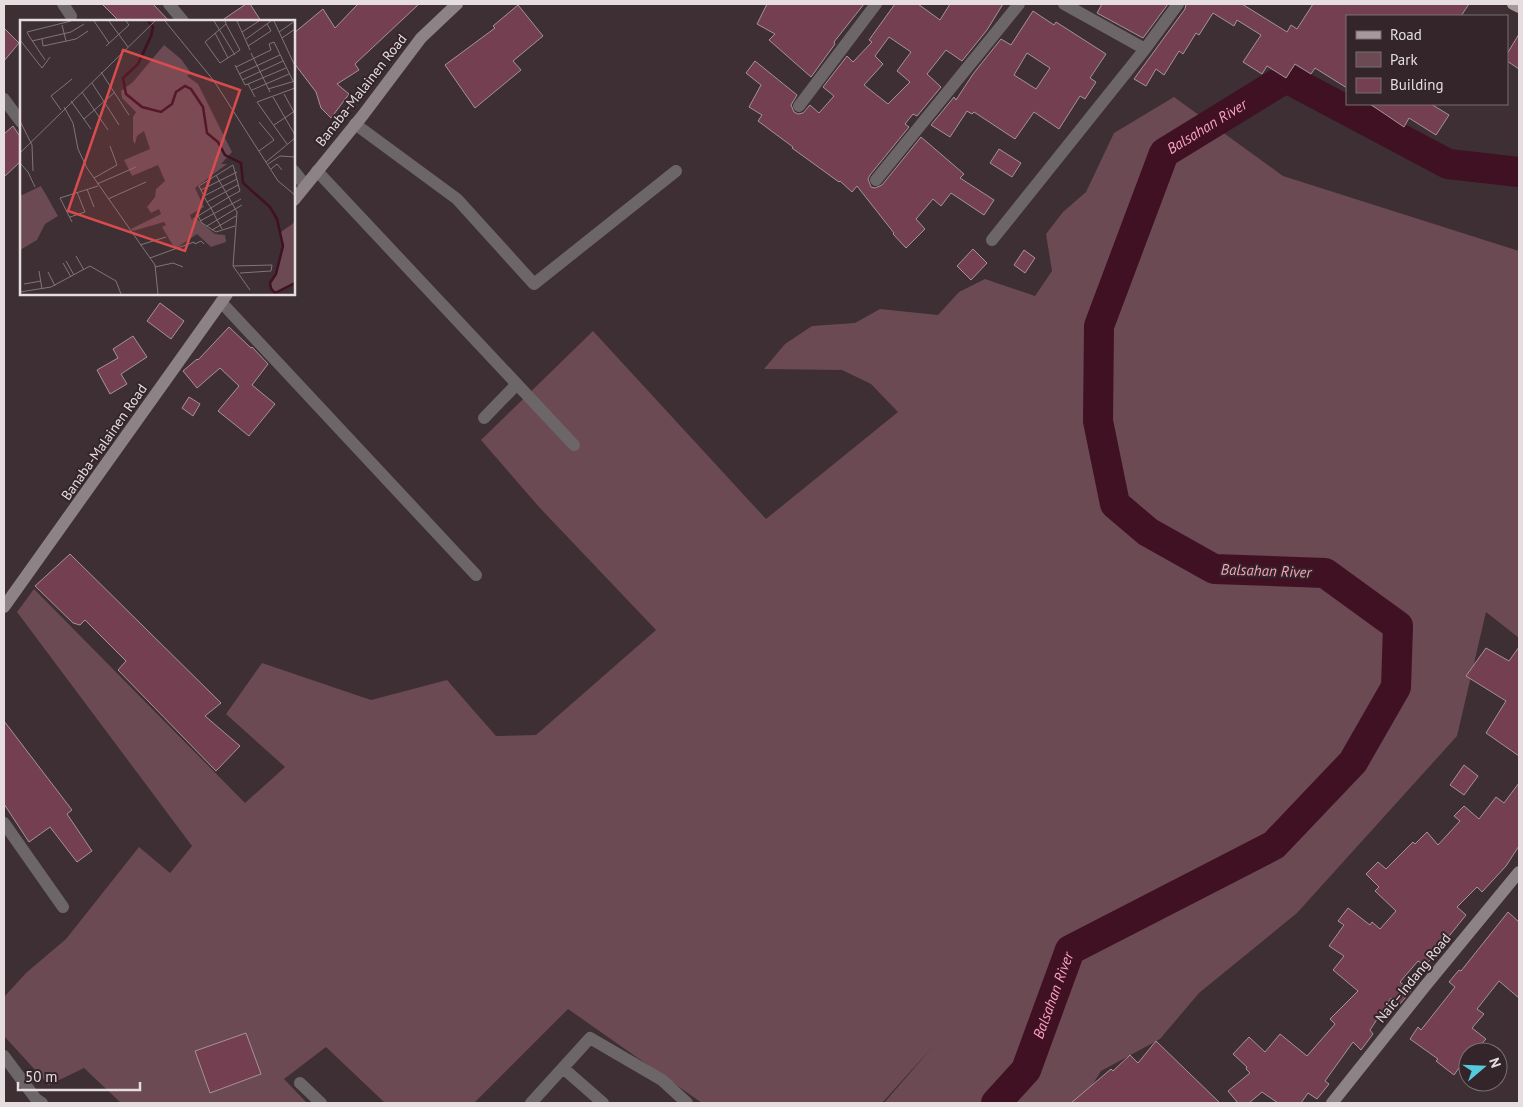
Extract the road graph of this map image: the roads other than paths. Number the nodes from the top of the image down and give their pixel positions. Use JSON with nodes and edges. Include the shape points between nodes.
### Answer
{"nodes":[{"id":1,"x":63,"y":4,"type":"edge"},
{"id":2,"x":169,"y":4,"type":"edge"},
{"id":3,"x":457,"y":4,"type":"edge"},
{"id":4,"x":876,"y":4,"type":"edge"},
{"id":5,"x":1019,"y":4,"type":"edge"},
{"id":6,"x":1064,"y":4,"type":"edge"},
{"id":7,"x":1178,"y":4,"type":"edge"},
{"id":8,"x":1512,"y":4,"type":"edge"},
{"id":9,"x":1519,"y":7,"type":"edge"},
{"id":10,"x":71,"y":16,"type":"dead end"},
{"id":11,"x":182,"y":20,"type":"edge"},
{"id":12,"x":1145,"y":49,"type":"junction"},
{"id":13,"x":4,"y":99,"type":"edge"},
{"id":14,"x":799,"y":106,"type":"dead end"},
{"id":15,"x":20,"y":121,"type":"edge"},
{"id":16,"x":356,"y":124,"type":"junction"},
{"id":17,"x":676,"y":170,"type":"dead end"},
{"id":18,"x":317,"y":171,"type":"junction"},
{"id":19,"x":295,"y":172,"type":"edge"},
{"id":20,"x":876,"y":180,"type":"dead end"},
{"id":21,"x":305,"y":185,"type":"junction"},
{"id":22,"x":295,"y":199,"type":"edge"},
{"id":23,"x":992,"y":240,"type":"dead end"},
{"id":24,"x":224,"y":298,"type":"edge"},
{"id":25,"x":517,"y":384,"type":"junction"},
{"id":26,"x":484,"y":418,"type":"dead end"},
{"id":27,"x":574,"y":445,"type":"dead end"},
{"id":28,"x":476,"y":575,"type":"dead end"},
{"id":29,"x":4,"y":607,"type":"edge"},
{"id":30,"x":4,"y":823,"type":"edge"},
{"id":31,"x":1519,"y":872,"type":"edge"},
{"id":32,"x":63,"y":907,"type":"dead end"},
{"id":33,"x":4,"y":1056,"type":"edge"},
{"id":34,"x":563,"y":1068,"type":"junction"},
{"id":35,"x":300,"y":1083,"type":"dead end"},
{"id":36,"x":42,"y":1103,"type":"edge"},
{"id":37,"x":321,"y":1103,"type":"edge"},
{"id":38,"x":532,"y":1103,"type":"edge"},
{"id":39,"x":603,"y":1103,"type":"edge"},
{"id":40,"x":687,"y":1103,"type":"edge"},
{"id":41,"x":1332,"y":1103,"type":"edge"}],
"edges":[{"from":1,"to":10,"type":"street"},
{"from":2,"to":11,"type":"street"},
{"from":3,"to":16,"type":"street","name":"Banaba-Malainen Road","via":[[421,38]]},
{"from":4,"to":14,"type":"street"},
{"from":5,"to":20,"type":"street"},
{"from":6,"to":12,"type":"street"},
{"from":7,"to":12,"type":"street"},
{"from":8,"to":9,"type":"main road"},
{"from":12,"to":23,"type":"street"},
{"from":13,"to":15,"type":"street"},
{"from":16,"to":17,"type":"street","via":[[457,198],[534,284]]},
{"from":16,"to":18,"type":"street","name":"Banaba-Malainen Road"},
{"from":18,"to":21,"type":"street","name":"Banaba-Malainen Road"},
{"from":18,"to":25,"type":"street"},
{"from":19,"to":21,"type":"street"},
{"from":21,"to":22,"type":"street","name":"Banaba-Malainen Road"},
{"from":24,"to":28,"type":"street"},
{"from":24,"to":29,"type":"street","name":"Banaba-Malainen Road"},
{"from":25,"to":26,"type":"street"},
{"from":25,"to":27,"type":"street"},
{"from":30,"to":32,"type":"street"},
{"from":31,"to":41,"type":"street","name":"Naic–Indang Road"},
{"from":33,"to":36,"type":"street"},
{"from":34,"to":38,"type":"street"},
{"from":34,"to":39,"type":"street"},
{"from":34,"to":40,"type":"street","via":[[590,1038],[662,1080]]},
{"from":35,"to":37,"type":"street"}]}
